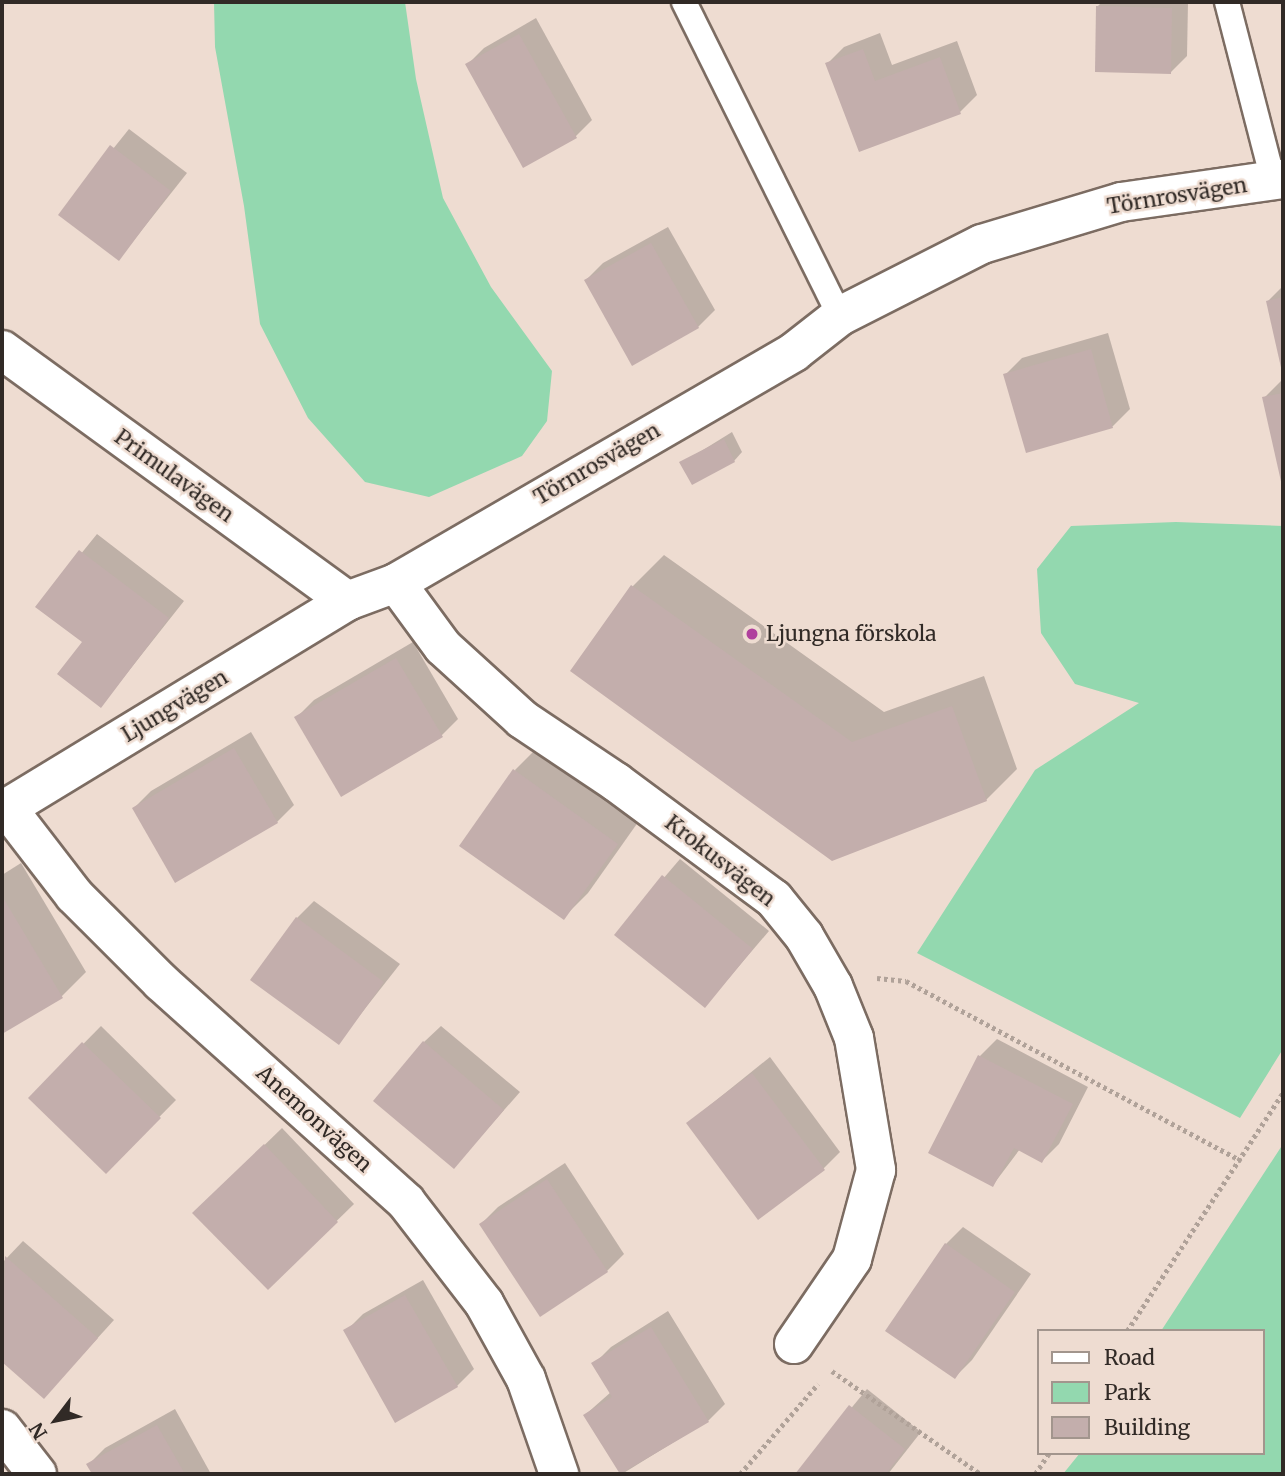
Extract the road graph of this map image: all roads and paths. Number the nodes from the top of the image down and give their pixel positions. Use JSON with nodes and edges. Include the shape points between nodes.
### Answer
{"nodes":[{"id":1,"x":684,"y":2,"type":"edge"},
{"id":2,"x":1227,"y":2,"type":"edge"},
{"id":3,"x":1278,"y":180,"type":"edge"},
{"id":4,"x":840,"y":316,"type":"junction"},
{"id":5,"x":2,"y":350,"type":"edge"},
{"id":6,"x":396,"y":583,"type":"junction"},
{"id":7,"x":347,"y":601,"type":"junction"},
{"id":8,"x":4,"y":809,"type":"edge"},
{"id":9,"x":833,"y":986,"type":"junction"},
{"id":10,"x":1283,"y":1093,"type":"edge"},
{"id":11,"x":1241,"y":1161,"type":"junction"},
{"id":12,"x":1128,"y":1329,"type":"edge"},
{"id":13,"x":794,"y":1343,"type":"joint"},
{"id":14,"x":831,"y":1371,"type":"junction"},
{"id":15,"x":2,"y":1429,"type":"edge"},
{"id":16,"x":1048,"y":1455,"type":"edge"},
{"id":17,"x":37,"y":1474,"type":"edge"},
{"id":18,"x":559,"y":1474,"type":"edge"},
{"id":19,"x":740,"y":1474,"type":"edge"},
{"id":20,"x":981,"y":1474,"type":"edge"},
{"id":21,"x":1035,"y":1474,"type":"edge"}],
"edges":[{"from":1,"to":4,"type":"lane"},
{"from":2,"to":3,"type":"lane"},
{"from":3,"to":4,"type":"street","name":"Törnrosvägen","via":[[1121,202],[982,244]]},
{"from":4,"to":6,"type":"street","name":"Törnrosvägen","via":[[794,352]]},
{"from":5,"to":7,"type":"street","name":"Primulavägen"},
{"from":6,"to":7,"type":"street","name":"Törnrosvägen"},
{"from":6,"to":9,"type":"street","name":"Krokusvägen","via":[[443,647],[522,719],[774,899],[804,936]]},
{"from":7,"to":8,"type":"street","name":"Ljungvägen"},
{"from":8,"to":18,"type":"street","name":"Anemonvägen","via":[[74,895],[161,982],[406,1202],[484,1303],[526,1379]]},
{"from":9,"to":11,"type":"path","via":[[859,976],[906,981]]},
{"from":9,"to":13,"type":"street","name":"Krokusvägen","via":[[854,1038],[876,1170],[852,1259]]},
{"from":10,"to":11,"type":"path"},
{"from":11,"to":12,"type":"path"},
{"from":13,"to":14,"type":"path"},
{"from":14,"to":19,"type":"path"},
{"from":14,"to":20,"type":"path"},
{"from":15,"to":17,"type":"street"},
{"from":16,"to":21,"type":"path"}]}
